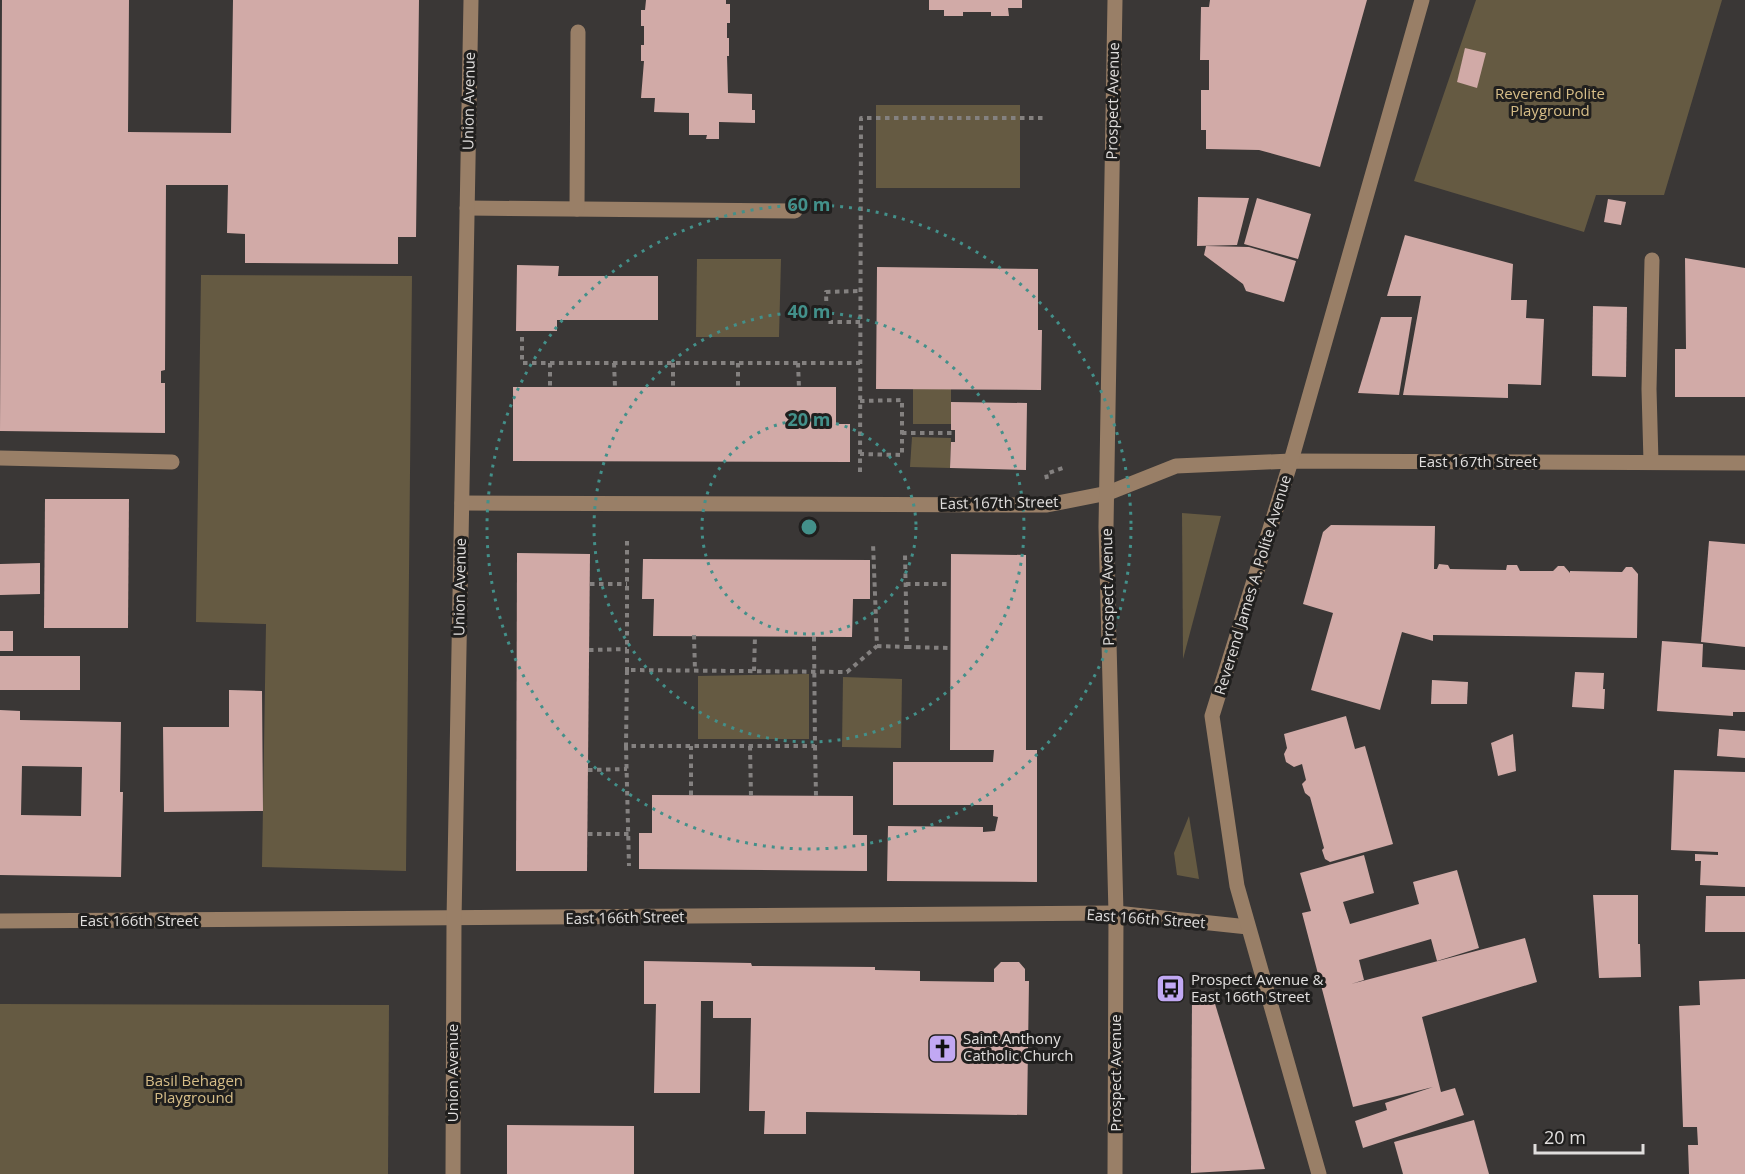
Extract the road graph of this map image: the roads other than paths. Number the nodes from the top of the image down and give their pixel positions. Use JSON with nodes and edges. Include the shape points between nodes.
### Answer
{"nodes":[{"id":1,"x":471,"y":0,"type":"edge"},
{"id":2,"x":1115,"y":0,"type":"edge"},
{"id":3,"x":1422,"y":0,"type":"edge"},
{"id":4,"x":578,"y":32,"type":"dead end"},
{"id":5,"x":467,"y":208,"type":"junction"},
{"id":6,"x":577,"y":209,"type":"junction"},
{"id":7,"x":795,"y":211,"type":"dead end"},
{"id":8,"x":1652,"y":261,"type":"dead end"},
{"id":9,"x":0,"y":458,"type":"edge"},
{"id":10,"x":1292,"y":461,"type":"junction"},
{"id":11,"x":172,"y":462,"type":"dead end"},
{"id":12,"x":1651,"y":462,"type":"junction"},
{"id":13,"x":1745,"y":463,"type":"edge"},
{"id":14,"x":1108,"y":493,"type":"junction"},
{"id":15,"x":462,"y":503,"type":"junction"},
{"id":16,"x":1116,"y":913,"type":"junction"},
{"id":17,"x":454,"y":920,"type":"junction"},
{"id":18,"x":0,"y":921,"type":"edge"},
{"id":19,"x":1248,"y":927,"type":"junction"},
{"id":20,"x":453,"y":1174,"type":"edge"},
{"id":21,"x":1115,"y":1174,"type":"edge"},
{"id":22,"x":1319,"y":1174,"type":"edge"}],
"edges":[{"from":1,"to":5,"type":"street","name":"Union Avenue"},
{"from":2,"to":14,"type":"street","name":"Prospect Avenue"},
{"from":3,"to":10,"type":"street","name":"Reverend James A. Polite Avenue"},
{"from":4,"to":6,"type":"street"},
{"from":5,"to":6,"type":"street"},
{"from":5,"to":15,"type":"street","name":"Union Avenue"},
{"from":6,"to":7,"type":"street"},
{"from":8,"to":12,"type":"street","via":[[1648,388]]},
{"from":9,"to":11,"type":"street"},
{"from":10,"to":12,"type":"street","name":"East 167th Street"},
{"from":10,"to":14,"type":"street","name":"East 167th Street","via":[[1176,466]]},
{"from":10,"to":19,"type":"street","name":"Reverend James A. Polite Avenue","via":[[1212,716],[1237,886]]},
{"from":12,"to":13,"type":"street","name":"East 167th Street"},
{"from":14,"to":15,"type":"street","name":"East 167th Street","via":[[1047,505]]},
{"from":14,"to":16,"type":"street","name":"Prospect Avenue"},
{"from":15,"to":17,"type":"street","name":"Union Avenue"},
{"from":16,"to":17,"type":"street","name":"East 166th Street"},
{"from":16,"to":19,"type":"street","name":"East 166th Street"},
{"from":16,"to":21,"type":"street","name":"Prospect Avenue"},
{"from":17,"to":18,"type":"street","name":"East 166th Street"},
{"from":17,"to":20,"type":"street","name":"Union Avenue"},
{"from":19,"to":22,"type":"street","name":"Reverend James A. Polite Avenue"}]}
